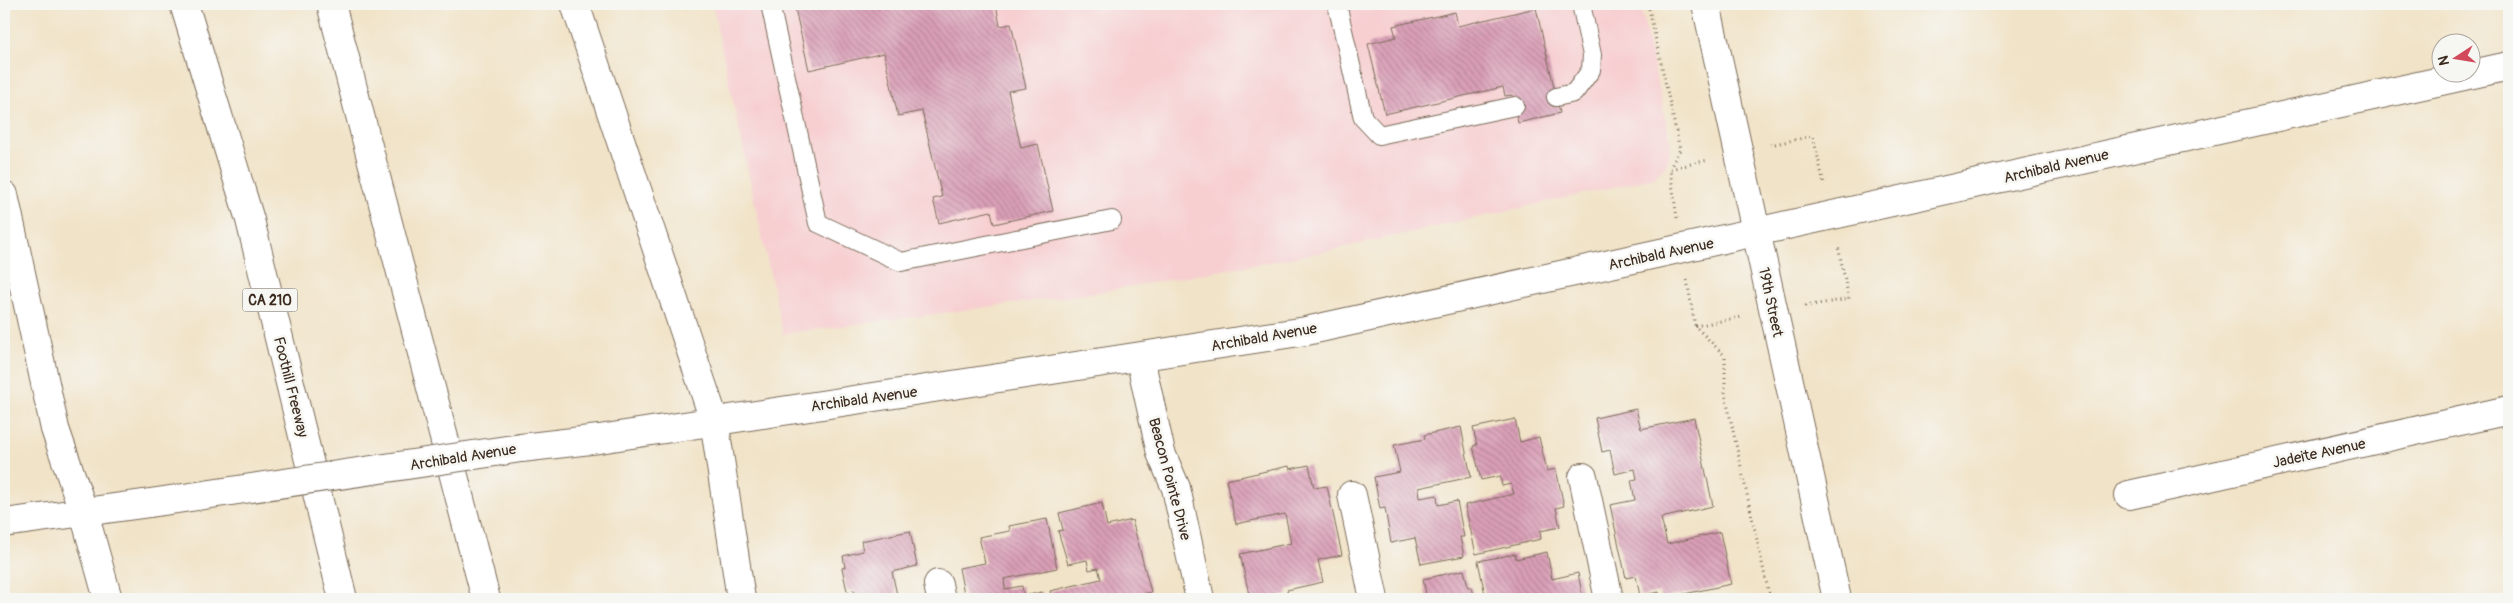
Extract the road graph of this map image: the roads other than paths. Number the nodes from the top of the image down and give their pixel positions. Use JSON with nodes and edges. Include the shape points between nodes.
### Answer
{"nodes":[{"id":1,"x":184,"y":4,"type":"edge"},
{"id":2,"x":331,"y":4,"type":"edge"},
{"id":3,"x":575,"y":4,"type":"edge"},
{"id":4,"x":770,"y":4,"type":"edge"},
{"id":5,"x":1337,"y":4,"type":"edge"},
{"id":6,"x":1581,"y":4,"type":"edge"},
{"id":7,"x":1706,"y":4,"type":"edge"},
{"id":8,"x":2509,"y":66,"type":"edge"},
{"id":9,"x":1556,"y":97,"type":"dead end"},
{"id":10,"x":1514,"y":106,"type":"dead end"},
{"id":11,"x":4,"y":195,"type":"edge"},
{"id":12,"x":1112,"y":220,"type":"dead end"},
{"id":13,"x":1756,"y":233,"type":"junction"},
{"id":14,"x":1140,"y":358,"type":"junction"},
{"id":15,"x":2509,"y":410,"type":"edge"},
{"id":16,"x":714,"y":420,"type":"junction"},
{"id":17,"x":1583,"y":477,"type":"dead end"},
{"id":18,"x":1352,"y":495,"type":"dead end"},
{"id":19,"x":2129,"y":495,"type":"dead end"},
{"id":20,"x":84,"y":512,"type":"junction"},
{"id":21,"x":4,"y":523,"type":"edge"},
{"id":22,"x":108,"y":599,"type":"edge"},
{"id":23,"x":343,"y":599,"type":"edge"},
{"id":24,"x":486,"y":599,"type":"edge"},
{"id":25,"x":741,"y":599,"type":"edge"},
{"id":26,"x":1200,"y":599,"type":"edge"},
{"id":27,"x":1374,"y":599,"type":"edge"},
{"id":28,"x":1609,"y":599,"type":"edge"},
{"id":29,"x":1836,"y":599,"type":"edge"}],
"edges":[{"from":1,"to":23,"type":"main road","name":"Foothill Freeway","number":"CA 210","via":[[250,220]]},
{"from":2,"to":24,"type":"main road"},
{"from":3,"to":16,"type":"main road"},
{"from":4,"to":12,"type":"lane","via":[[818,223],[901,262]]},
{"from":5,"to":10,"type":"lane","via":[[1363,118],[1380,135]]},
{"from":6,"to":9,"type":"lane","via":[[1592,55],[1591,70],[1574,93]]},
{"from":7,"to":13,"type":"main road","name":"19th Street"},
{"from":8,"to":13,"type":"main road","name":"Archibald Avenue"},
{"from":11,"to":20,"type":"main road","via":[[55,429]]},
{"from":13,"to":14,"type":"main road","name":"Archibald Avenue","via":[[1306,331]]},
{"from":13,"to":29,"type":"main road","name":"19th Street"},
{"from":14,"to":16,"type":"main road","name":"Archibald Avenue"},
{"from":14,"to":26,"type":"main road","name":"Beacon Pointe Drive","via":[[1161,453],[1176,488]]},
{"from":15,"to":19,"type":"main road","name":"Jadeite Avenue"},
{"from":16,"to":20,"type":"main road","name":"Archibald Avenue","bridge":true},
{"from":16,"to":25,"type":"main road"},
{"from":17,"to":28,"type":"main road"},
{"from":18,"to":27,"type":"main road"},
{"from":20,"to":21,"type":"main road","name":"Archibald Avenue"},
{"from":20,"to":22,"type":"main road"}]}
